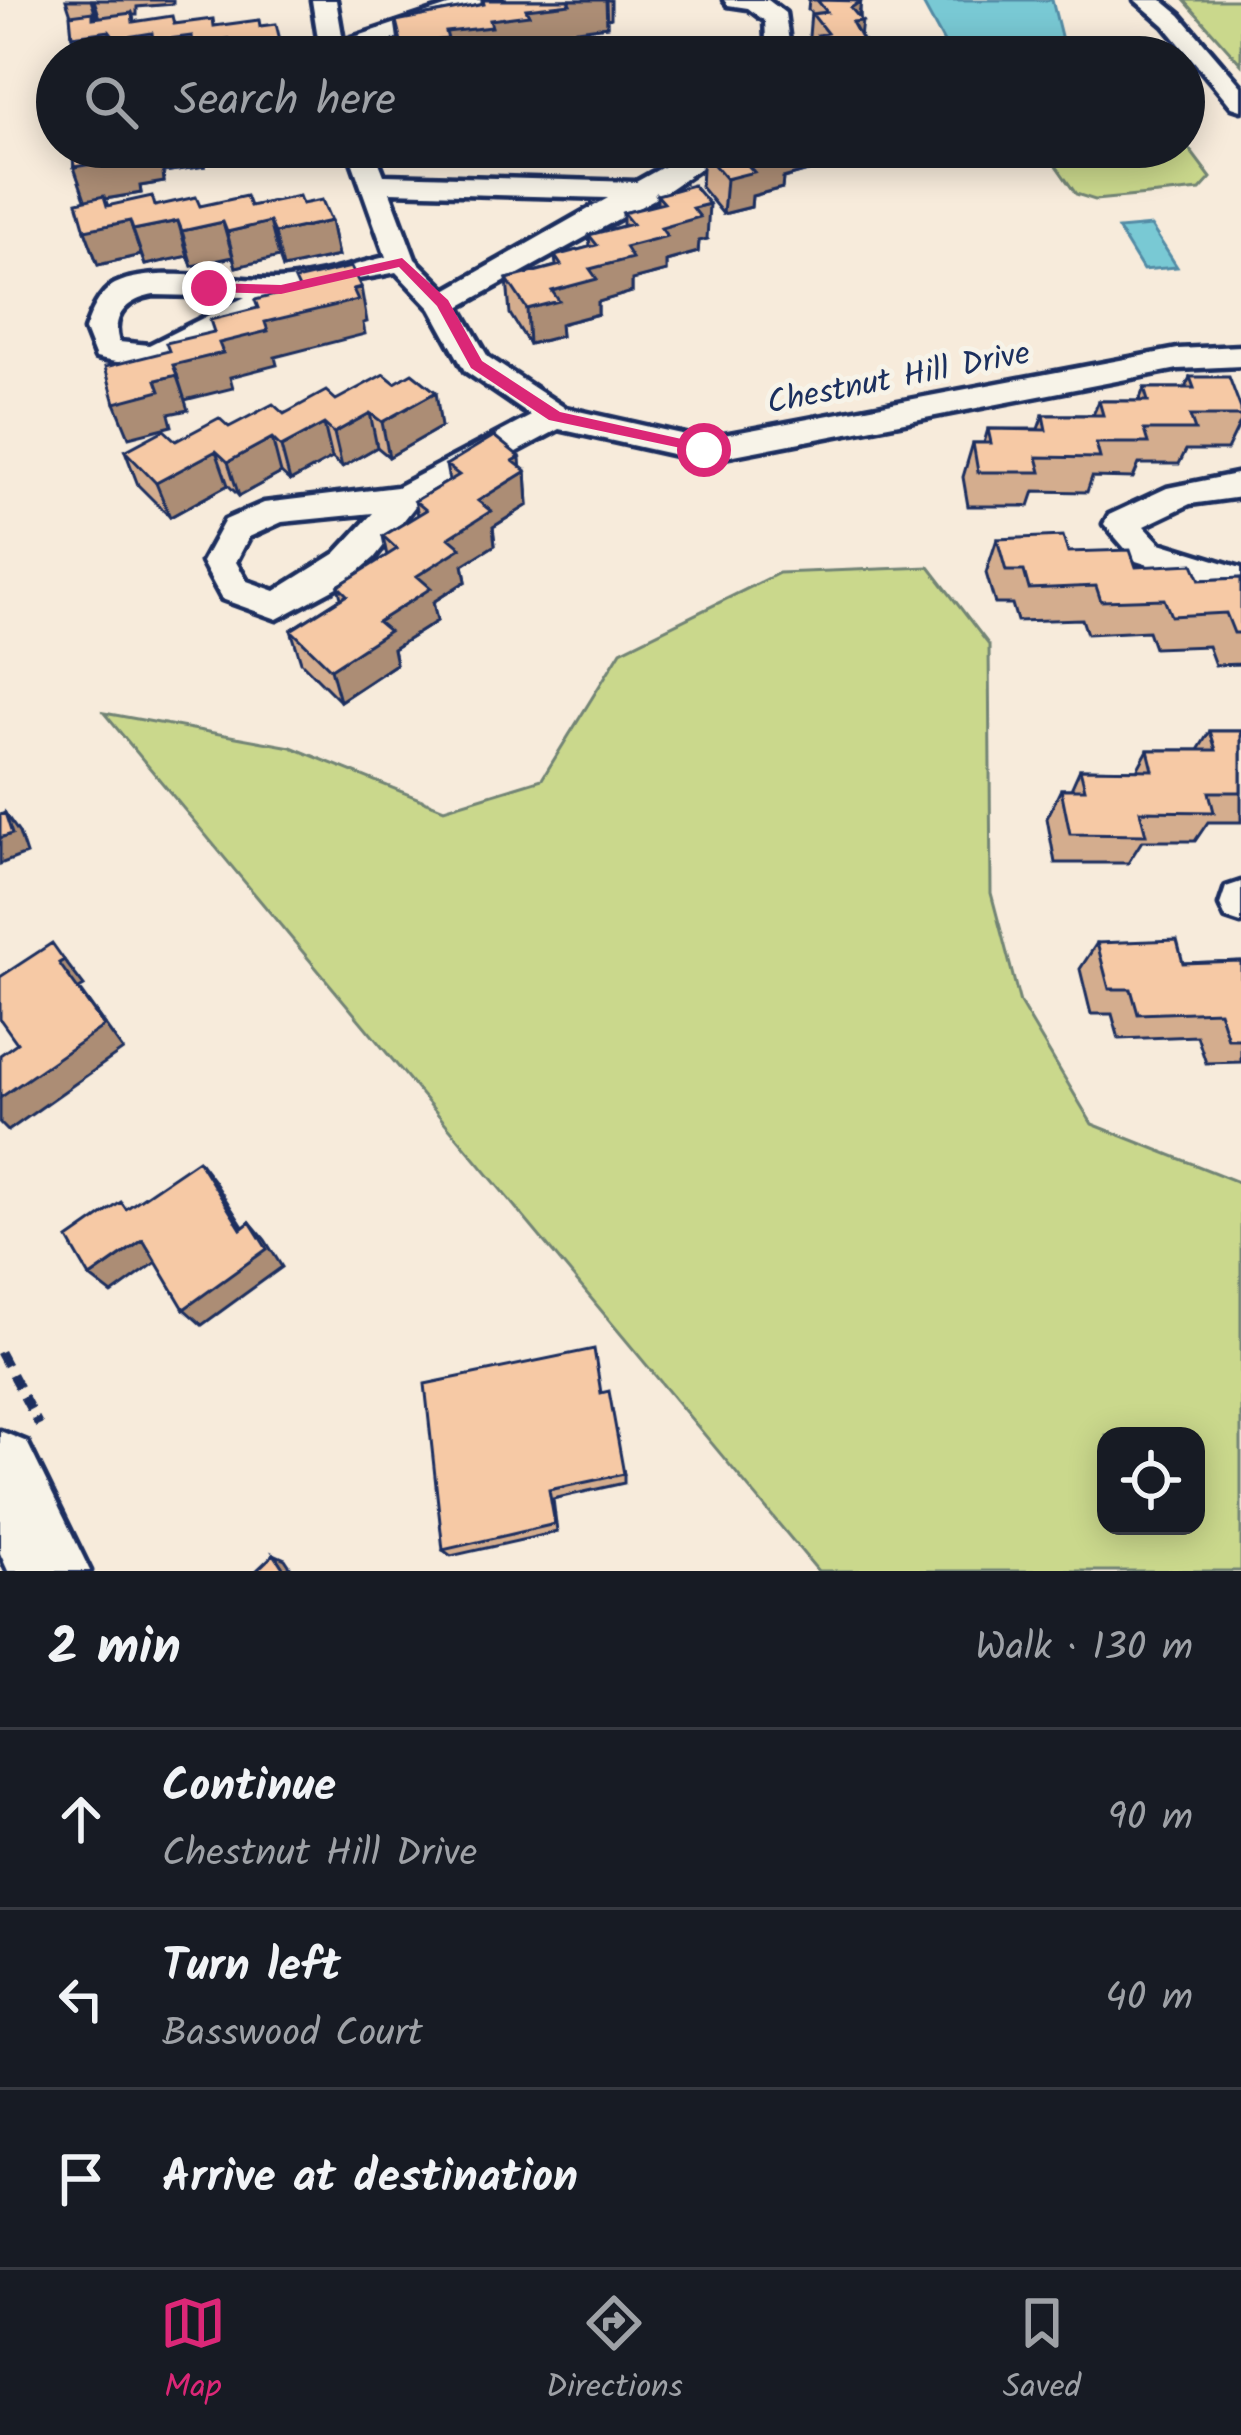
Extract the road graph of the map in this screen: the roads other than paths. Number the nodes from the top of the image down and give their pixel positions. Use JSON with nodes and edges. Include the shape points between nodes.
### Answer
{"nodes":[{"id":1,"x":324,"y":0,"type":"edge"},
{"id":2,"x":489,"y":0,"type":"edge"},
{"id":3,"x":736,"y":0,"type":"edge"},
{"id":4,"x":1147,"y":0,"type":"edge"},
{"id":5,"x":330,"y":36,"type":"edge"},
{"id":6,"x":387,"y":36,"type":"edge"},
{"id":7,"x":778,"y":36,"type":"edge"},
{"id":8,"x":1185,"y":36,"type":"edge"},
{"id":9,"x":1205,"y":59,"type":"edge"},
{"id":10,"x":1241,"y":102,"type":"edge"},
{"id":11,"x":368,"y":168,"type":"edge"},
{"id":12,"x":685,"y":168,"type":"edge"},
{"id":13,"x":373,"y":183,"type":"junction"},
{"id":14,"x":648,"y":191,"type":"junction"},
{"id":15,"x":402,"y":262,"type":"junction"},
{"id":16,"x":281,"y":289,"type":"junction"},
{"id":17,"x":443,"y":304,"type":"junction"},
{"id":18,"x":1241,"y":356,"type":"edge"},
{"id":19,"x":555,"y":417,"type":"junction"},
{"id":20,"x":1241,"y":485,"type":"edge"},
{"id":21,"x":403,"y":498,"type":"junction"},
{"id":22,"x":1241,"y":581,"type":"edge"},
{"id":23,"x":22,"y":1452,"type":"edge"},
{"id":24,"x":50,"y":1571,"type":"edge"}],
"edges":[{"from":1,"to":5,"type":"street"},
{"from":2,"to":6,"type":"street"},
{"from":3,"to":7,"type":"street","via":[[754,1],[777,18]]},
{"from":4,"to":8,"type":"street"},
{"from":9,"to":10,"type":"street"},
{"from":11,"to":13,"type":"street","name":"Chestnut Hill Drive"},
{"from":12,"to":14,"type":"street"},
{"from":13,"to":14,"type":"street"},
{"from":13,"to":15,"type":"street","name":"Chestnut Hill Drive"},
{"from":14,"to":17,"type":"street"},
{"from":15,"to":16,"type":"street"},
{"from":15,"to":17,"type":"street","name":"Chestnut Hill Drive"},
{"from":16,"to":16,"type":"street","via":[[124,291],[100,330],[107,351],[152,355]]},
{"from":17,"to":19,"type":"street","name":"Chestnut Hill Drive","via":[[476,364]]},
{"from":18,"to":19,"type":"street","name":"Chestnut Hill Drive","via":[[1178,359],[704,450]]},
{"from":19,"to":21,"type":"street"},
{"from":20,"to":22,"type":"street","via":[[1196,487],[1121,524],[1148,552]]},
{"from":21,"to":21,"type":"street","via":[[275,511],[236,529],[219,562],[234,590],[277,606],[356,560]]},
{"from":23,"to":24,"type":"street"}]}
